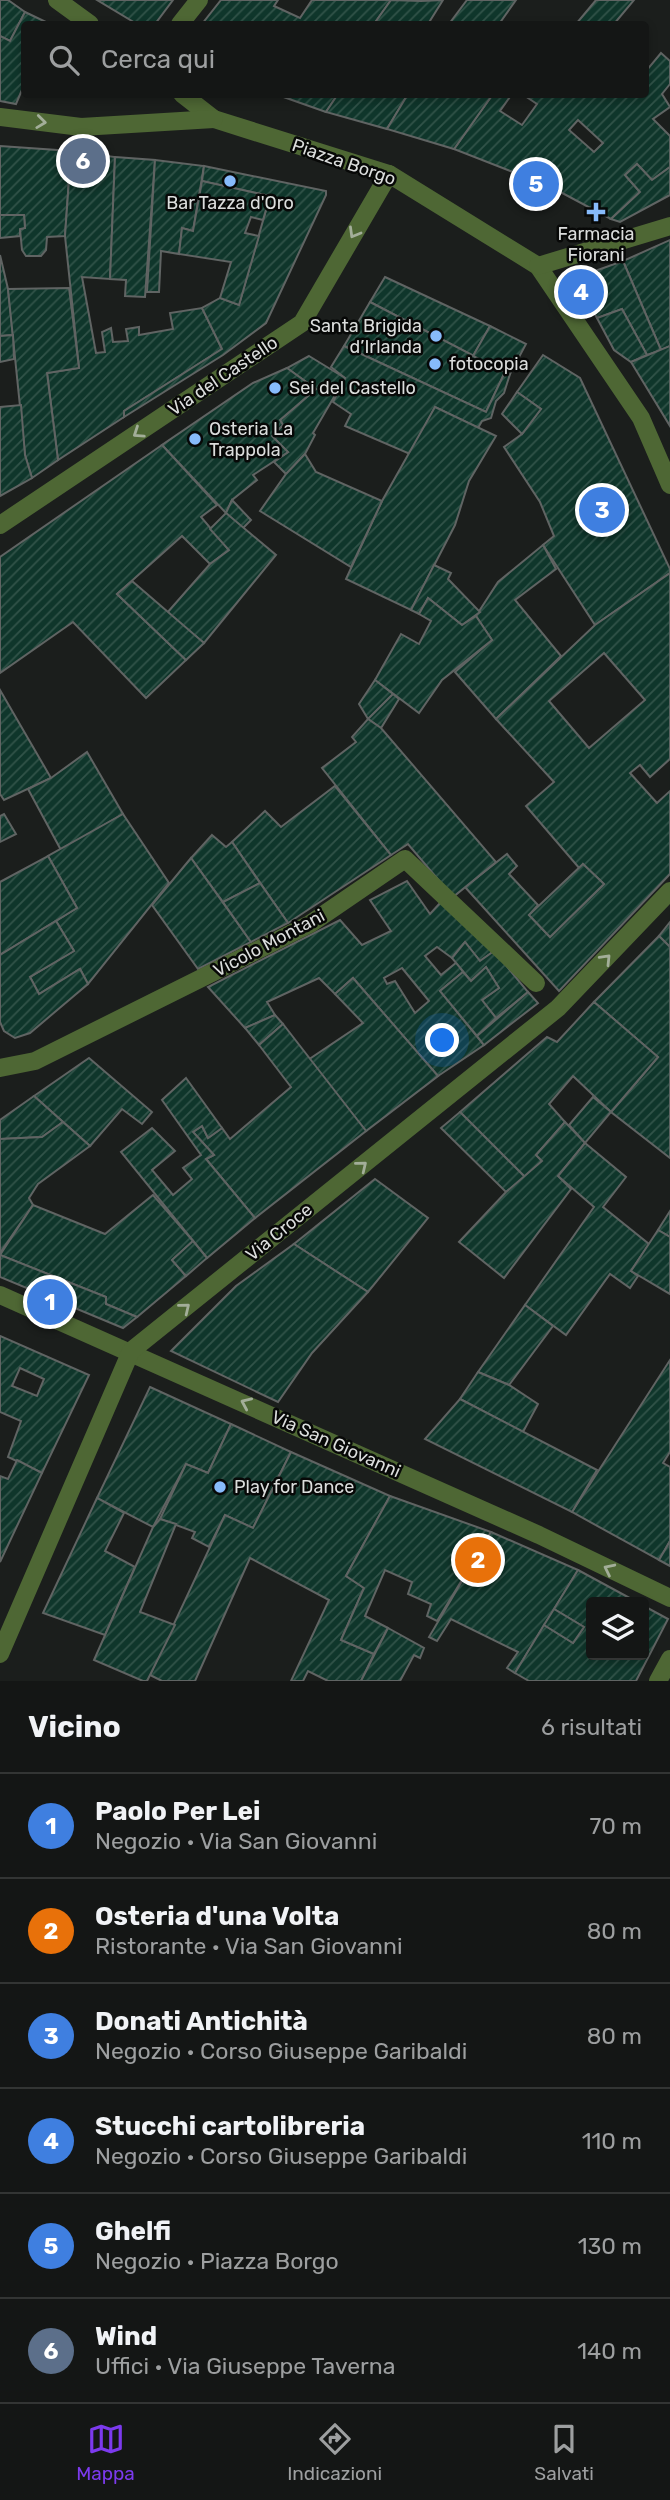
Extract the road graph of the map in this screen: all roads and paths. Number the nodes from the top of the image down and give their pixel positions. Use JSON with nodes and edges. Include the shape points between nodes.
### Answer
{"nodes":[{"id":1,"x":57,"y":0,"type":"edge"},
{"id":2,"x":199,"y":0,"type":"edge"},
{"id":3,"x":86,"y":21,"type":"edge"},
{"id":4,"x":182,"y":21,"type":"edge"},
{"id":5,"x":187,"y":98,"type":"edge"},
{"id":6,"x":0,"y":117,"type":"edge"},
{"id":7,"x":214,"y":118,"type":"junction"},
{"id":8,"x":389,"y":174,"type":"junction"},
{"id":9,"x":670,"y":226,"type":"edge"},
{"id":10,"x":538,"y":266,"type":"junction"},
{"id":11,"x":670,"y":485,"type":"edge"},
{"id":12,"x":0,"y":525,"type":"edge"},
{"id":13,"x":670,"y":891,"type":"edge"},
{"id":14,"x":536,"y":983,"type":"dead end"},
{"id":15,"x":0,"y":1068,"type":"edge"},
{"id":16,"x":0,"y":1295,"type":"edge"},
{"id":17,"x":131,"y":1351,"type":"junction"},
{"id":18,"x":670,"y":1598,"type":"edge"},
{"id":19,"x":0,"y":1654,"type":"edge"},
{"id":20,"x":670,"y":1659,"type":"edge"},
{"id":21,"x":658,"y":1681,"type":"edge"}],
"edges":[{"from":1,"to":3,"type":"street"},
{"from":2,"to":4,"type":"street"},
{"from":5,"to":7,"type":"street","name":"Piazza Borgo"},
{"from":6,"to":7,"type":"street","name":"Piazza Borgo","one_way":true,"via":[[81,127]]},
{"from":7,"to":8,"type":"street","name":"Piazza Borgo"},
{"from":8,"to":10,"type":"street","name":"Piazza Borgo"},
{"from":8,"to":12,"type":"street","name":"Via del Castello","one_way":true,"via":[[302,323]]},
{"from":9,"to":10,"type":"street"},
{"from":10,"to":11,"type":"street","via":[[640,418]]},
{"from":17,"to":13,"type":"street","name":"Via Croce","one_way":true,"via":[[558,1008]]},
{"from":14,"to":15,"type":"street","name":"Vicolo Montani","via":[[405,859],[310,924],[35,1060]]},
{"from":16,"to":17,"type":"street","name":"Via San Giovanni"},
{"from":18,"to":17,"type":"street","name":"Via San Giovanni","one_way":true},
{"from":17,"to":19,"type":"street","name":"Via Croce"},
{"from":20,"to":21,"type":"street"}]}
